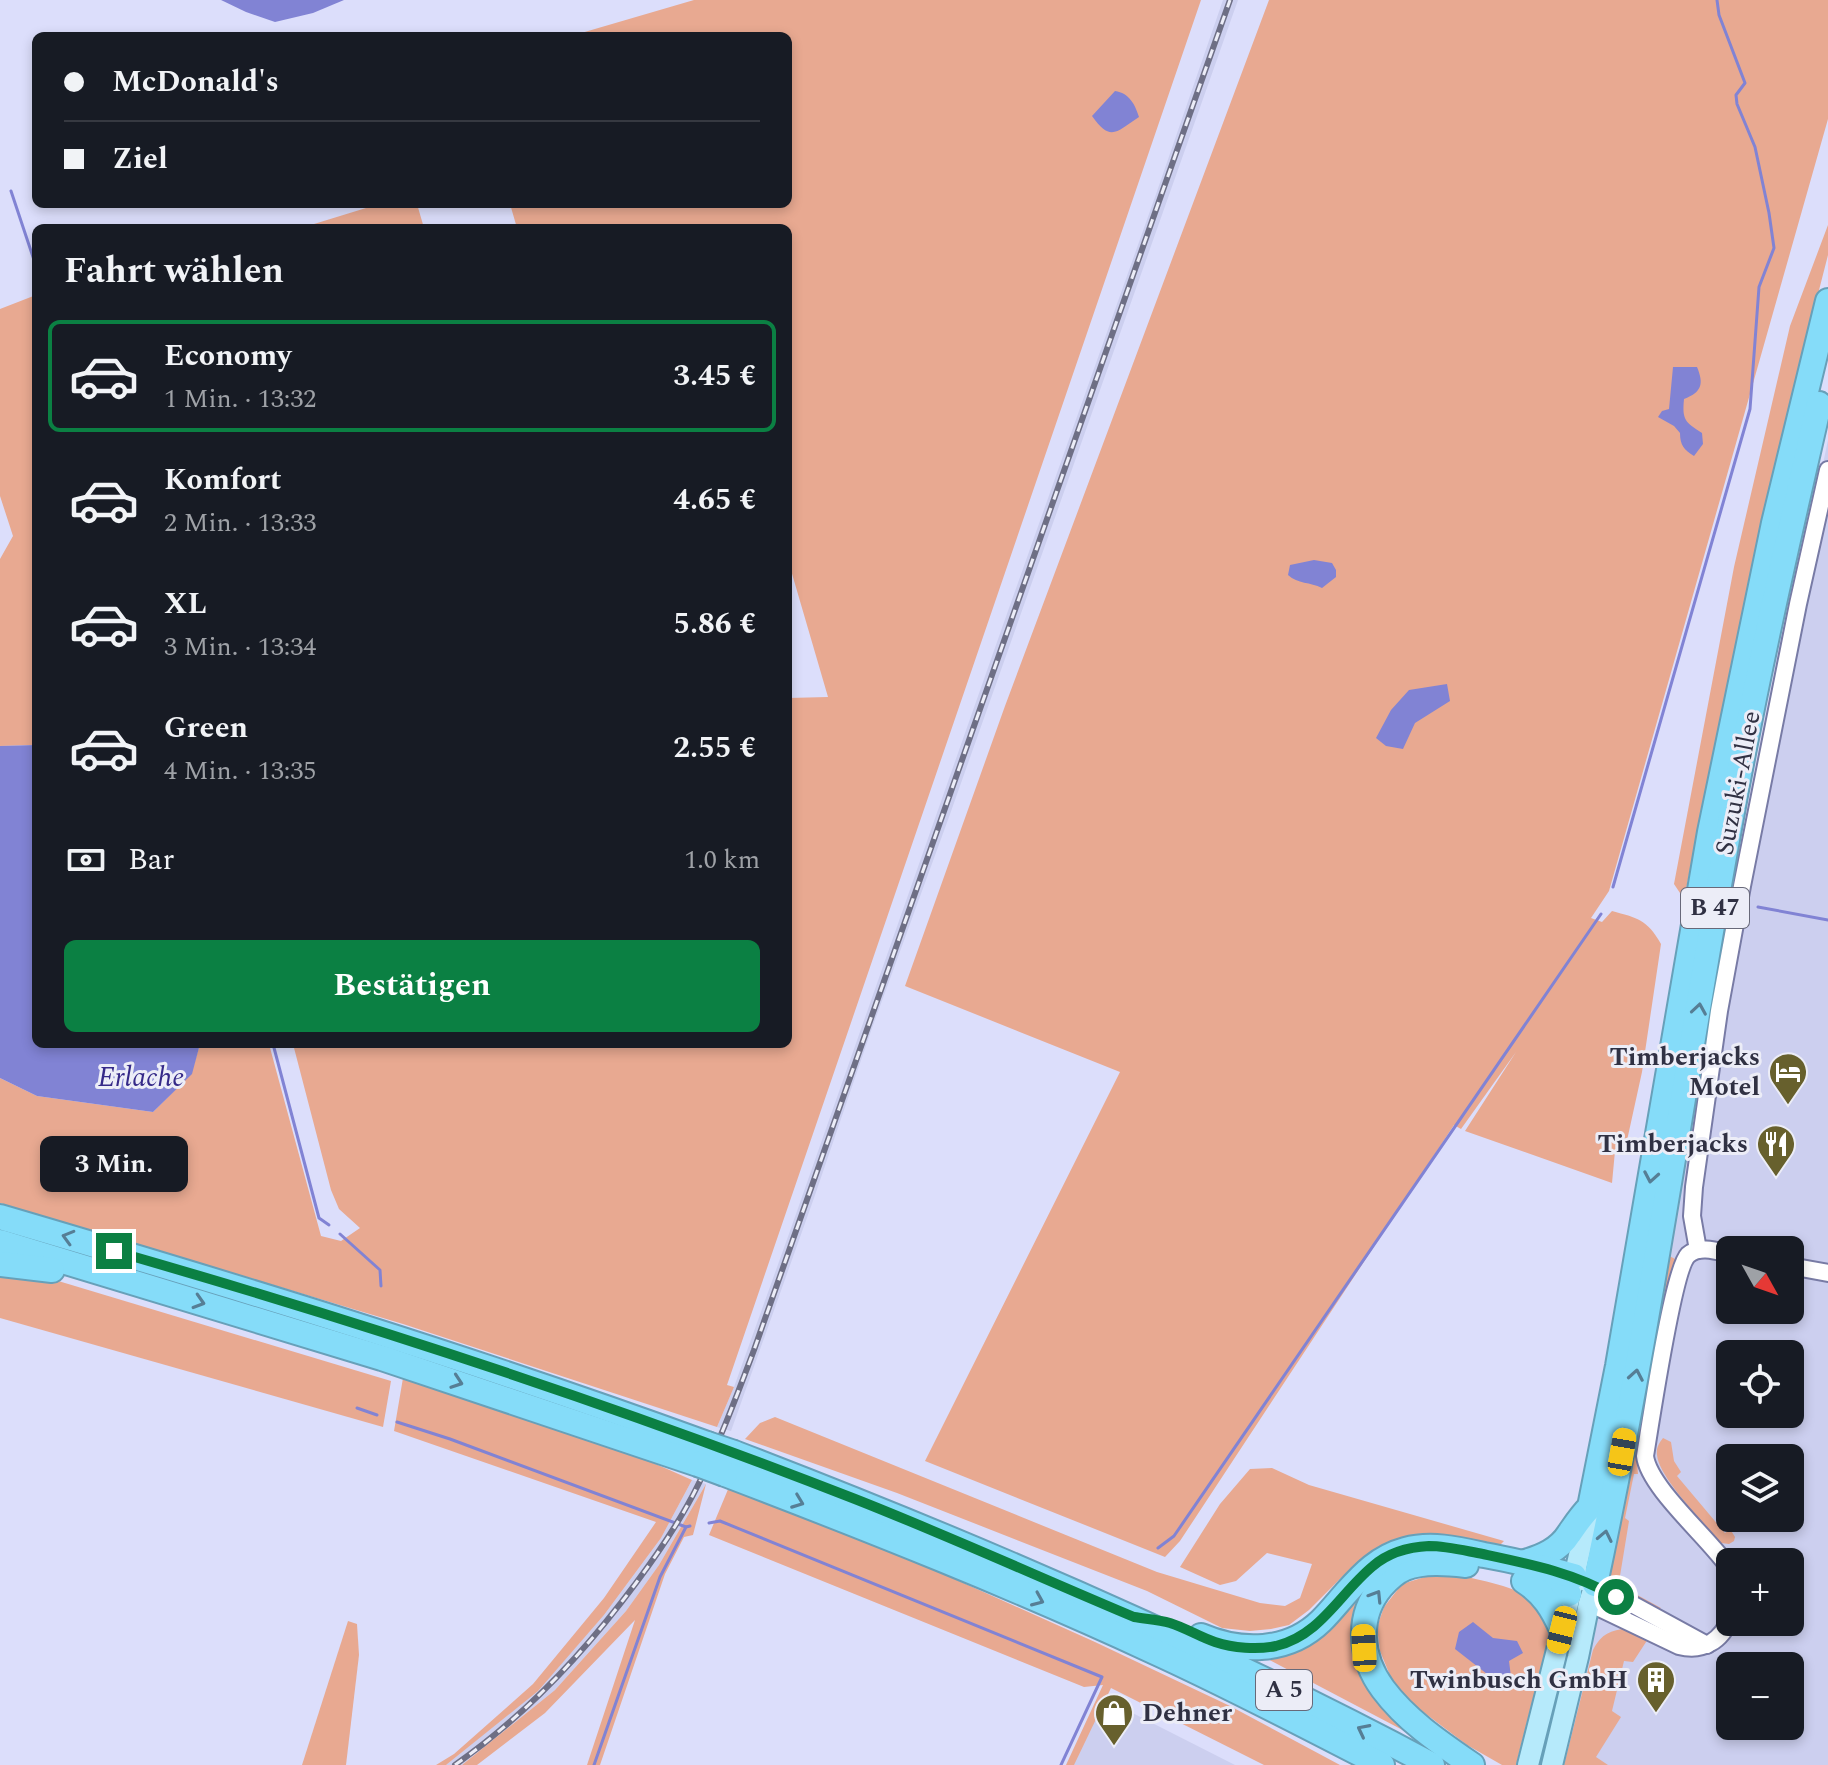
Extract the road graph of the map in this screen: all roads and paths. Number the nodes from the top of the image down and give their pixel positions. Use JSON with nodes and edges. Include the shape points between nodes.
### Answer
{"nodes":[{"id":1,"x":1828,"y":301,"type":"edge"},
{"id":2,"x":1828,"y":367,"type":"edge"},
{"id":3,"x":1828,"y":470,"type":"edge"},
{"id":4,"x":0,"y":1217,"type":"edge"},
{"id":5,"x":0,"y":1242,"type":"edge"},
{"id":6,"x":1698,"y":1250,"type":"junction"},
{"id":7,"x":1716,"y":1252,"type":"edge"},
{"id":8,"x":0,"y":1264,"type":"edge"},
{"id":9,"x":1804,"y":1269,"type":"edge"},
{"id":10,"x":1828,"y":1273,"type":"edge"},
{"id":11,"x":124,"y":1280,"type":"junction"},
{"id":12,"x":702,"y":1454,"type":"junction"},
{"id":13,"x":729,"y":1464,"type":"junction"},
{"id":14,"x":1590,"y":1507,"type":"junction"},
{"id":15,"x":1716,"y":1553,"type":"edge"},
{"id":16,"x":1522,"y":1570,"type":"junction"},
{"id":17,"x":1582,"y":1589,"type":"junction"},
{"id":18,"x":1134,"y":1617,"type":"junction"},
{"id":19,"x":1562,"y":1630,"type":"junction"},
{"id":20,"x":1720,"y":1636,"type":"edge"},
{"id":21,"x":1382,"y":1765,"type":"edge"},
{"id":22,"x":1432,"y":1765,"type":"edge"},
{"id":23,"x":1472,"y":1765,"type":"edge"},
{"id":24,"x":1528,"y":1765,"type":"edge"},
{"id":25,"x":1552,"y":1765,"type":"edge"}],
"edges":[{"from":1,"to":14,"type":"highway","number":"B 47","one_way":true,"via":[[1774,523],[1710,832]]},
{"from":17,"to":2,"type":"highway","number":"B 47","one_way":true,"via":[[1622,1452],[1730,822]]},
{"from":3,"to":6,"type":"street","name":"Suzuki-Allee","via":[[1719,1011],[1694,1187]]},
{"from":12,"to":4,"type":"highway","number":"A 5","one_way":true,"via":[[573,1395]]},
{"from":5,"to":11,"type":"highway","number":"A 5"},
{"from":6,"to":7,"type":"street"},
{"from":6,"to":15,"type":"street","via":[[1680,1267],[1645,1456],[1662,1489]]},
{"from":8,"to":11,"type":"highway","via":[[109,1284]]},
{"from":9,"to":10,"type":"street"},
{"from":11,"to":12,"type":"highway","number":"A 5","one_way":true},
{"from":12,"to":13,"type":"highway","number":"A 5","bridge":true},
{"from":13,"to":18,"type":"highway","number":"A 5","via":[[858,1501]]},
{"from":13,"to":21,"type":"highway","number":"A 5","one_way":true,"via":[[1155,1652]]},
{"from":14,"to":16,"type":"highway","via":[[1558,1547]]},
{"from":14,"to":17,"type":"main road","number":"B 47"},
{"from":16,"to":17,"type":"highway"},
{"from":16,"to":18,"type":"highway","via":[[1445,1547],[1404,1550],[1372,1567],[1309,1631],[1271,1647],[1217,1643],[1171,1623]]},
{"from":16,"to":19,"type":"highway"},
{"from":23,"to":16,"type":"highway","one_way":true,"via":[[1434,1739],[1383,1690],[1364,1648],[1366,1612],[1394,1573],[1413,1566],[1449,1563]]},
{"from":17,"to":19,"type":"main road","number":"B 47"},
{"from":17,"to":20,"type":"street","via":[[1707,1645]]},
{"from":17,"to":25,"type":"main road","number":"B 47","via":[[1578,1657]]},
{"from":22,"to":18,"type":"highway","number":"A 5","one_way":true},
{"from":19,"to":24,"type":"main road","number":"B 47"}]}
